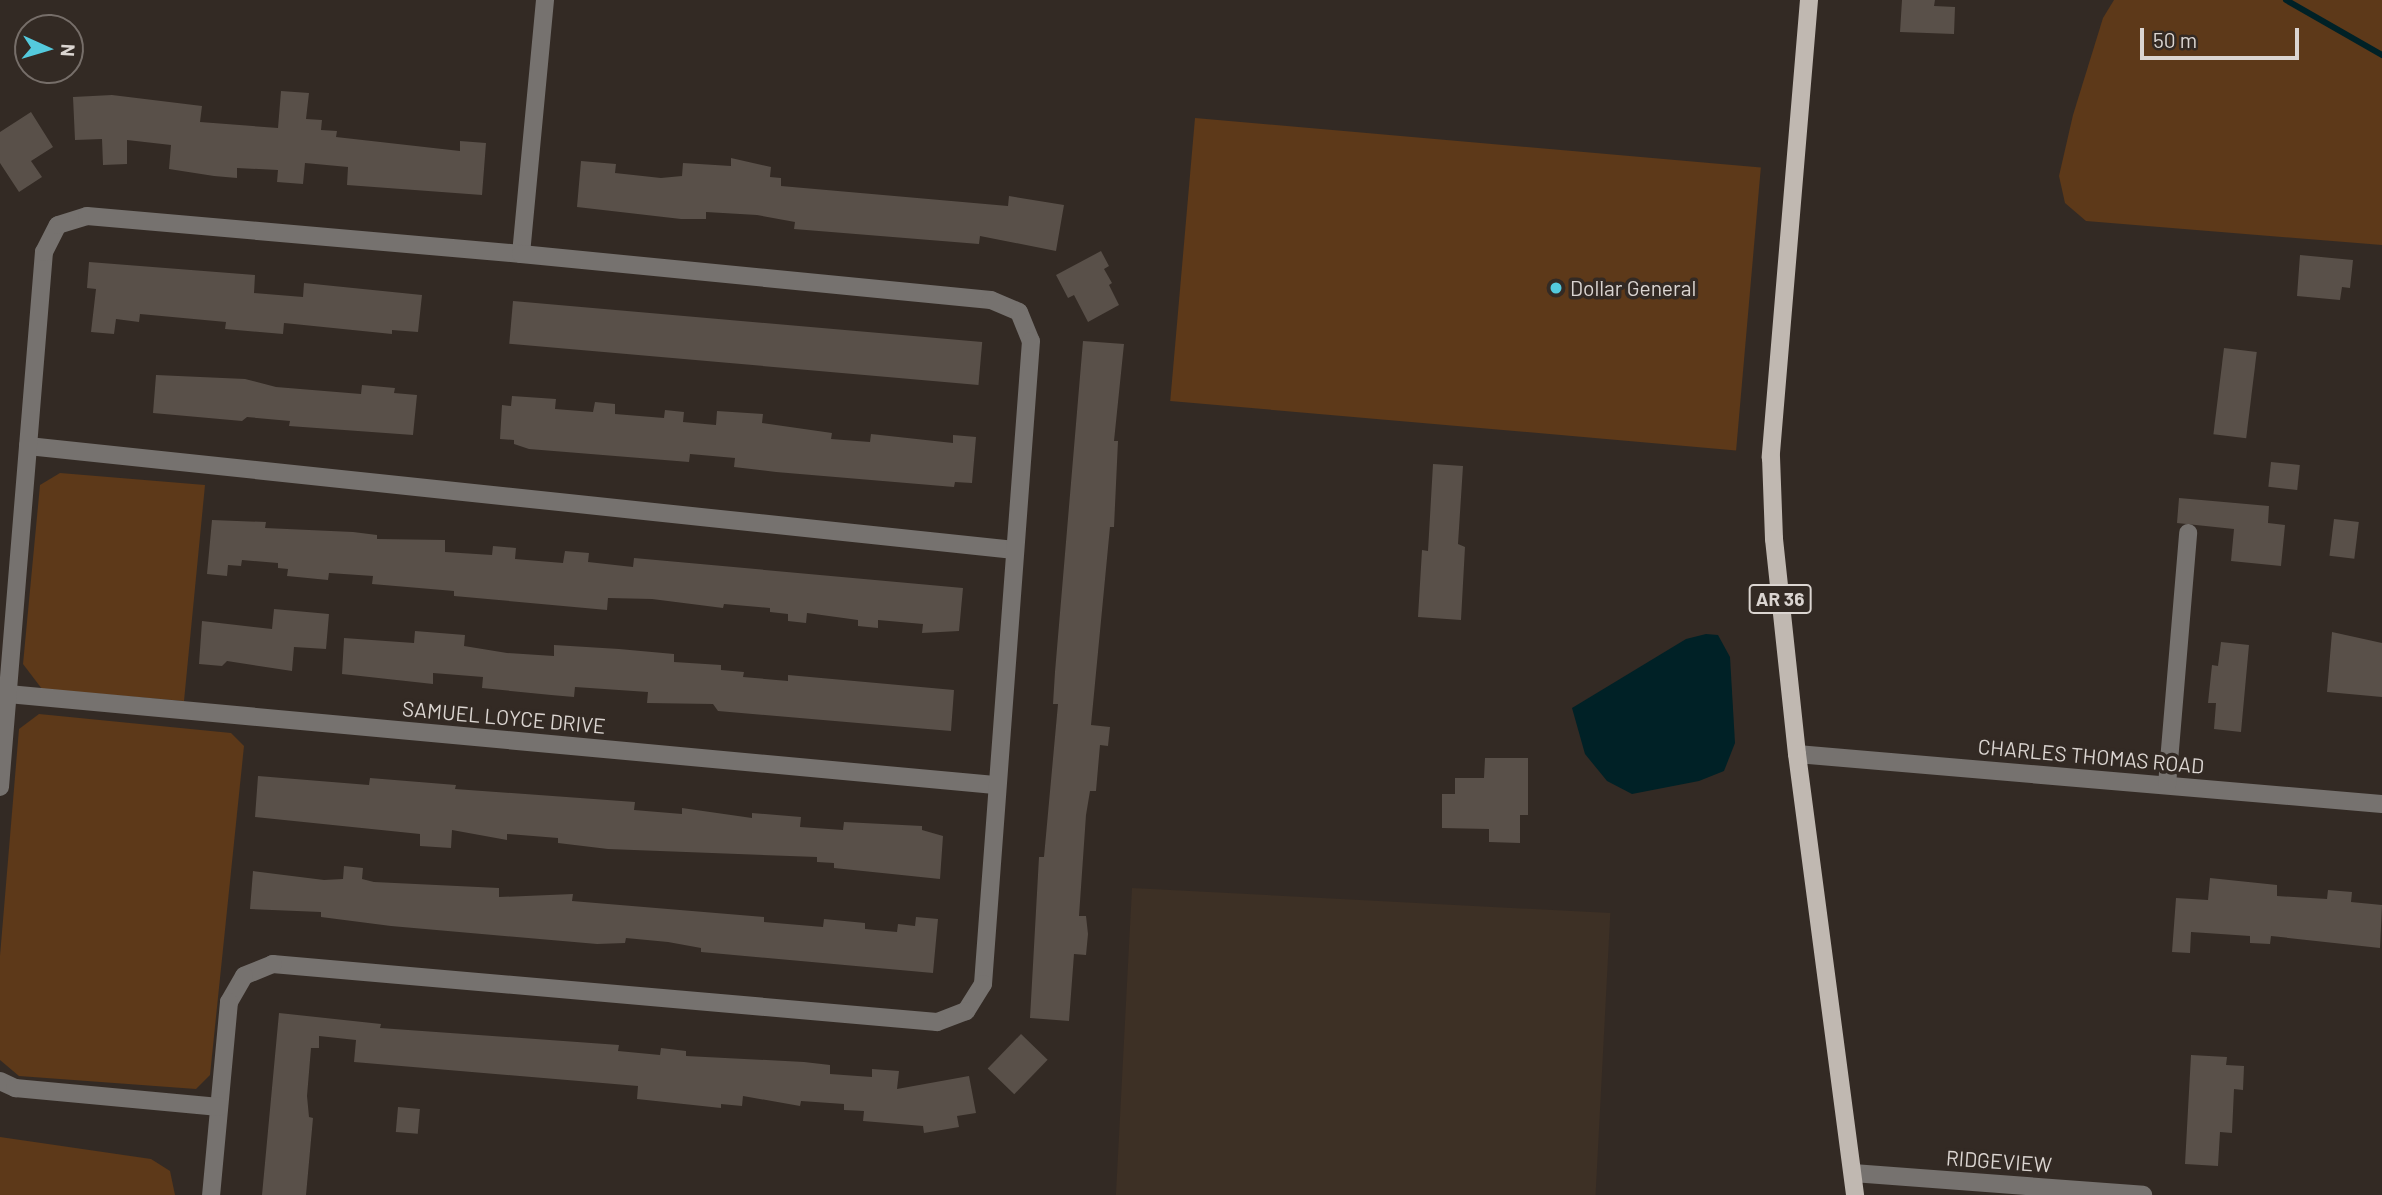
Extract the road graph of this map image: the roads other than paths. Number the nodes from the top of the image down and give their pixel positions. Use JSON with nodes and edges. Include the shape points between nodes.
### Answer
{"nodes":[{"id":1,"x":545,"y":0,"type":"edge"},
{"id":2,"x":1809,"y":0,"type":"edge"},
{"id":3,"x":521,"y":254,"type":"junction"},
{"id":4,"x":28,"y":446,"type":"junction"},
{"id":5,"x":2188,"y":533,"type":"dead end"},
{"id":6,"x":1015,"y":550,"type":"junction"},
{"id":7,"x":8,"y":694,"type":"junction"},
{"id":8,"x":1797,"y":754,"type":"junction"},
{"id":9,"x":995,"y":785,"type":"junction"},
{"id":10,"x":2167,"y":785,"type":"junction"},
{"id":11,"x":0,"y":786,"type":"edge"},
{"id":12,"x":2382,"y":804,"type":"edge"},
{"id":13,"x":0,"y":1081,"type":"edge"},
{"id":14,"x":219,"y":1107,"type":"junction"},
{"id":15,"x":1853,"y":1173,"type":"junction"},
{"id":16,"x":211,"y":1195,"type":"edge"},
{"id":17,"x":1855,"y":1195,"type":"edge"},
{"id":18,"x":2143,"y":1195,"type":"edge"}],
"edges":[{"from":1,"to":3,"type":"street"},
{"from":2,"to":8,"type":"main road","number":"AR 36","via":[[1771,457],[1774,539]]},
{"from":3,"to":4,"type":"street","via":[[87,216],[58,225],[44,252]]},
{"from":3,"to":6,"type":"street","via":[[991,300],[1019,312],[1031,341]]},
{"from":4,"to":6,"type":"street"},
{"from":4,"to":7,"type":"street"},
{"from":5,"to":10,"type":"street"},
{"from":6,"to":9,"type":"street"},
{"from":7,"to":9,"type":"street","name":"SAMUEL LOYCE DRIVE"},
{"from":7,"to":11,"type":"street"},
{"from":8,"to":10,"type":"street","name":"CHARLES THOMAS ROAD"},
{"from":8,"to":15,"type":"main road","number":"AR 36"},
{"from":9,"to":14,"type":"street","via":[[983,984],[966,1011],[937,1022],[273,964],[244,976],[229,1002]]},
{"from":10,"to":12,"type":"street","name":"CHARLES THOMAS ROAD"},
{"from":13,"to":14,"type":"street","via":[[15,1088]]},
{"from":14,"to":16,"type":"street"},
{"from":15,"to":17,"type":"main road","number":"AR 36"},
{"from":15,"to":18,"type":"street","name":"RIDGEVIEW"}]}
